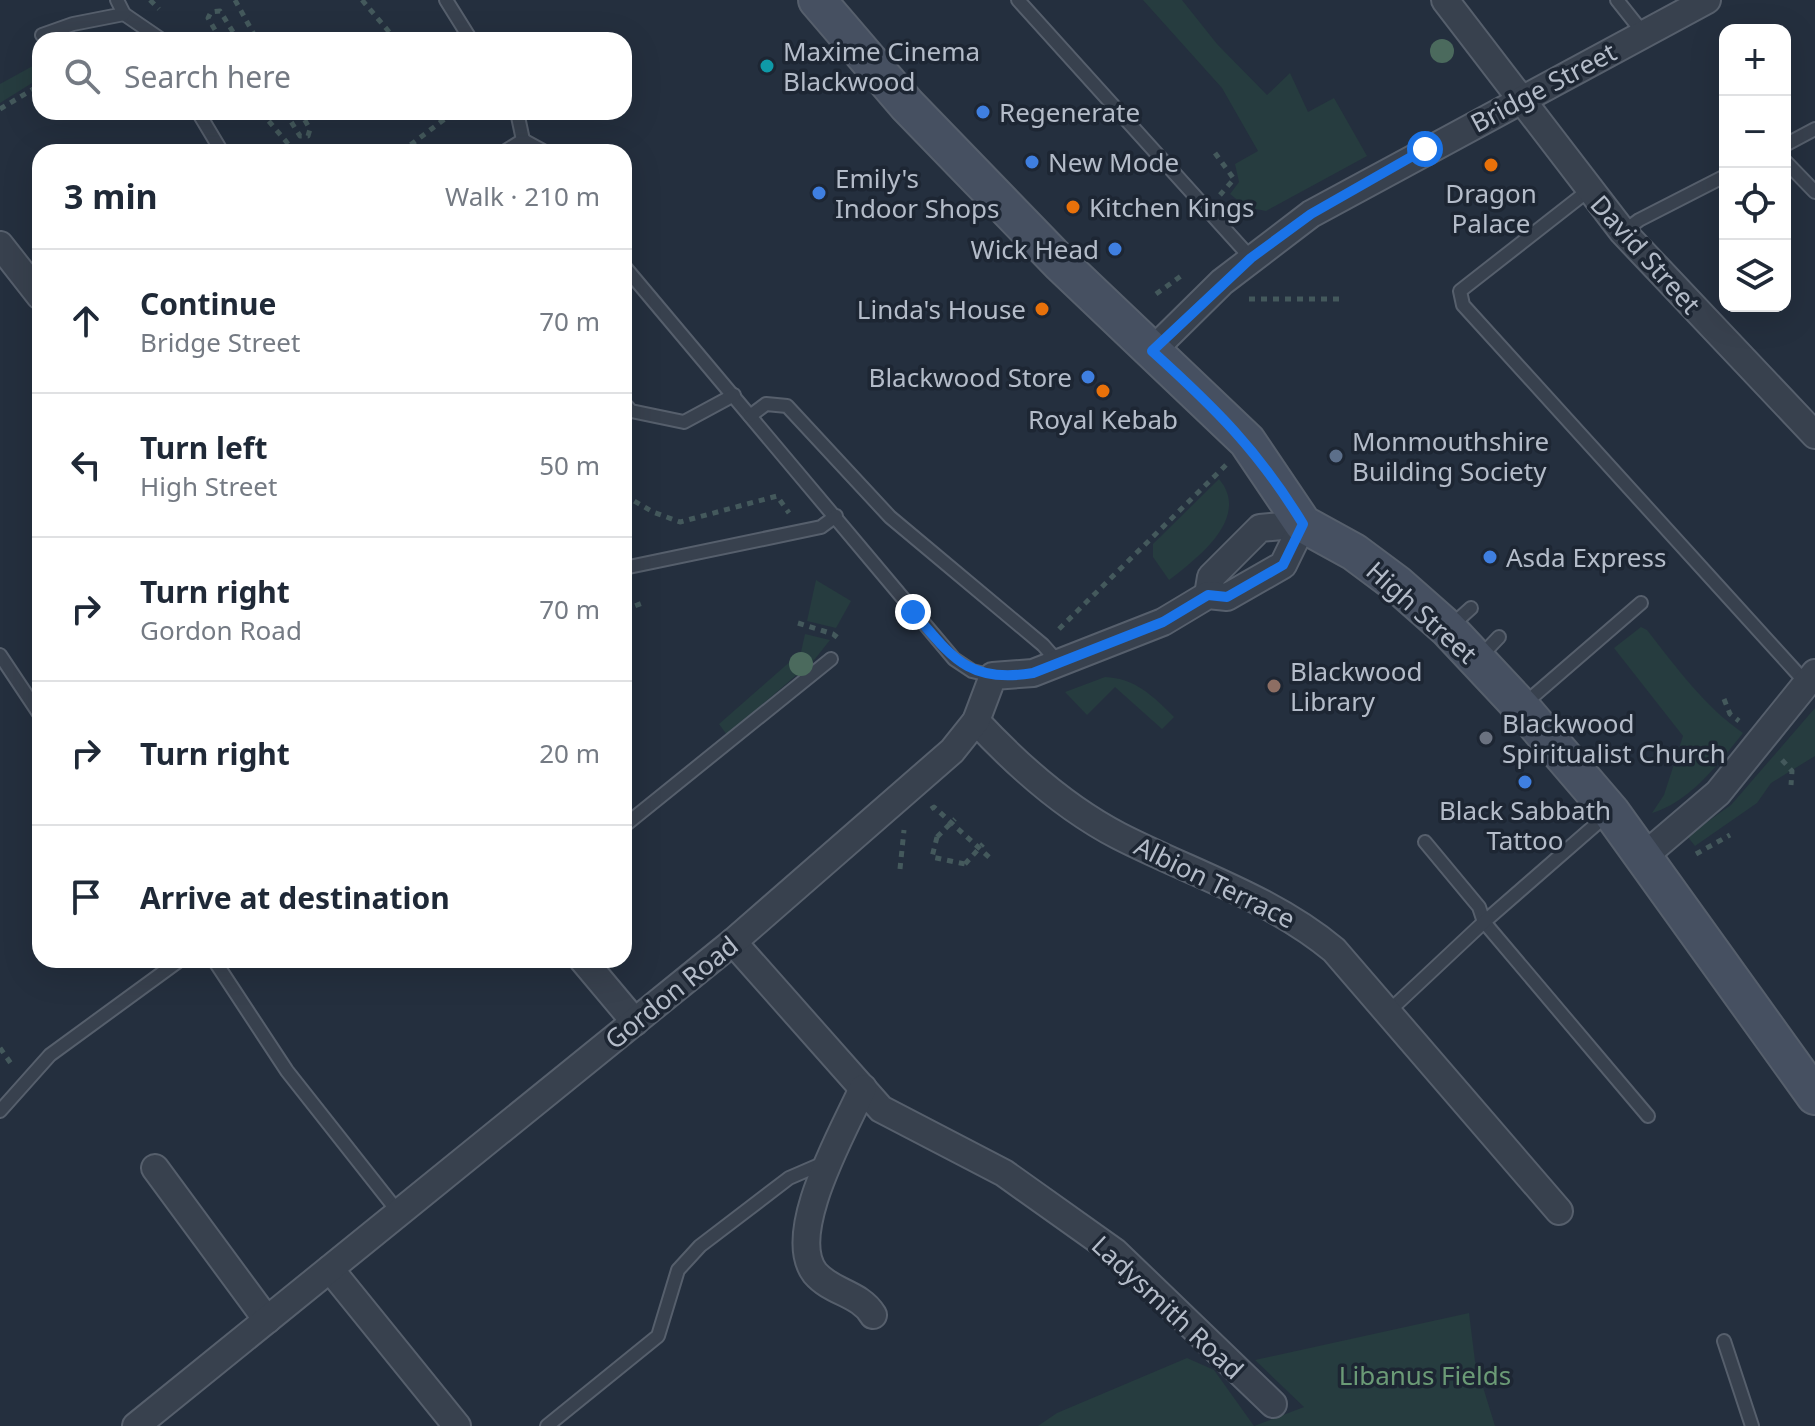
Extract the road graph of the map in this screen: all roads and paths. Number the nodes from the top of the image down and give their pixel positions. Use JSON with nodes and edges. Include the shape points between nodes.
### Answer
{"nodes":[{"id":1,"x":117,"y":0,"type":"edge"},
{"id":2,"x":235,"y":0,"type":"edge"},
{"id":3,"x":362,"y":0,"type":"edge"},
{"id":4,"x":446,"y":0,"type":"edge"},
{"id":5,"x":817,"y":0,"type":"edge"},
{"id":6,"x":1018,"y":0,"type":"edge"},
{"id":7,"x":1445,"y":0,"type":"edge"},
{"id":8,"x":1617,"y":0,"type":"edge"},
{"id":9,"x":1707,"y":0,"type":"edge"},
{"id":10,"x":124,"y":14,"type":"junction"},
{"id":11,"x":50,"y":32,"type":"edge"},
{"id":12,"x":150,"y":32,"type":"edge"},
{"id":13,"x":216,"y":32,"type":"edge"},
{"id":14,"x":233,"y":32,"type":"edge"},
{"id":15,"x":253,"y":32,"type":"edge"},
{"id":16,"x":389,"y":32,"type":"edge"},
{"id":17,"x":466,"y":32,"type":"edge"},
{"id":18,"x":1644,"y":34,"type":"junction"},
{"id":19,"x":32,"y":90,"type":"edge"},
{"id":20,"x":1521,"y":99,"type":"junction"},
{"id":21,"x":0,"y":109,"type":"edge"},
{"id":22,"x":203,"y":120,"type":"edge"},
{"id":23,"x":268,"y":120,"type":"edge"},
{"id":24,"x":290,"y":120,"type":"edge"},
{"id":25,"x":305,"y":120,"type":"edge"},
{"id":26,"x":443,"y":120,"type":"edge"},
{"id":27,"x":519,"y":120,"type":"edge"},
{"id":28,"x":1815,"y":129,"type":"edge"},
{"id":29,"x":523,"y":140,"type":"junction"},
{"id":30,"x":1791,"y":142,"type":"edge"},
{"id":31,"x":217,"y":144,"type":"edge"},
{"id":32,"x":288,"y":144,"type":"edge"},
{"id":33,"x":412,"y":144,"type":"edge"},
{"id":34,"x":517,"y":144,"type":"edge"},
{"id":35,"x":530,"y":144,"type":"edge"},
{"id":36,"x":1215,"y":153,"type":"dead end"},
{"id":37,"x":1791,"y":167,"type":"edge"},
{"id":38,"x":1719,"y":179,"type":"edge"},
{"id":39,"x":1589,"y":190,"type":"junction"},
{"id":40,"x":1815,"y":192,"type":"edge"},
{"id":41,"x":1230,"y":205,"type":"dead end"},
{"id":42,"x":1623,"y":232,"type":"junction"},
{"id":43,"x":0,"y":245,"type":"edge"},
{"id":44,"x":1251,"y":258,"type":"junction"},
{"id":45,"x":632,"y":275,"type":"edge"},
{"id":46,"x":1222,"y":282,"type":"junction"},
{"id":47,"x":32,"y":286,"type":"edge"},
{"id":48,"x":1342,"y":299,"type":"dead end"},
{"id":49,"x":1152,"y":351,"type":"junction"},
{"id":50,"x":734,"y":395,"type":"junction"},
{"id":51,"x":632,"y":411,"type":"edge"},
{"id":52,"x":750,"y":416,"type":"junction"},
{"id":53,"x":1815,"y":435,"type":"edge"},
{"id":54,"x":1226,"y":465,"type":"dead end"},
{"id":55,"x":632,"y":500,"type":"edge"},
{"id":56,"x":792,"y":516,"type":"dead end"},
{"id":57,"x":836,"y":516,"type":"junction"},
{"id":58,"x":1303,"y":524,"type":"junction"},
{"id":59,"x":632,"y":566,"type":"edge"},
{"id":60,"x":1208,"y":595,"type":"junction"},
{"id":61,"x":645,"y":602,"type":"dead end"},
{"id":62,"x":1641,"y":603,"type":"dead end"},
{"id":63,"x":632,"y":607,"type":"edge"},
{"id":64,"x":798,"y":623,"type":"dead end"},
{"id":65,"x":833,"y":634,"type":"dead end"},
{"id":66,"x":1050,"y":654,"type":"junction"},
{"id":67,"x":0,"y":655,"type":"edge"},
{"id":68,"x":831,"y":659,"type":"dead end"},
{"id":69,"x":993,"y":676,"type":"junction"},
{"id":70,"x":1812,"y":677,"type":"edge"},
{"id":71,"x":1724,"y":699,"type":"dead end"},
{"id":72,"x":32,"y":703,"type":"edge"},
{"id":73,"x":1521,"y":707,"type":"junction"},
{"id":74,"x":1730,"y":714,"type":"dead end"},
{"id":75,"x":976,"y":721,"type":"junction"},
{"id":76,"x":1792,"y":771,"type":"dead end"},
{"id":77,"x":1791,"y":785,"type":"dead end"},
{"id":78,"x":934,"y":807,"type":"dead end"},
{"id":79,"x":1611,"y":812,"type":"junction"},
{"id":80,"x":955,"y":819,"type":"dead end"},
{"id":81,"x":632,"y":820,"type":"edge"},
{"id":82,"x":904,"y":830,"type":"dead end"},
{"id":83,"x":1730,"y":835,"type":"dead end"},
{"id":84,"x":1425,"y":842,"type":"dead end"},
{"id":85,"x":983,"y":844,"type":"dead end"},
{"id":86,"x":1643,"y":857,"type":"junction"},
{"id":87,"x":1692,"y":857,"type":"dead end"},
{"id":88,"x":990,"y":858,"type":"dead end"},
{"id":89,"x":900,"y":869,"type":"dead end"},
{"id":90,"x":1484,"y":922,"type":"junction"},
{"id":91,"x":733,"y":942,"type":"junction"},
{"id":92,"x":169,"y":968,"type":"edge"},
{"id":93,"x":219,"y":968,"type":"edge"},
{"id":94,"x":590,"y":968,"type":"edge"},
{"id":95,"x":1386,"y":1015,"type":"junction"},
{"id":96,"x":635,"y":1022,"type":"junction"},
{"id":97,"x":863,"y":1088,"type":"junction"},
{"id":98,"x":1815,"y":1096,"type":"edge"},
{"id":99,"x":0,"y":1111,"type":"edge"},
{"id":100,"x":1648,"y":1116,"type":"dead end"},
{"id":101,"x":831,"y":1160,"type":"junction"},
{"id":102,"x":155,"y":1168,"type":"dead end"},
{"id":103,"x":1559,"y":1211,"type":"dead end"},
{"id":104,"x":399,"y":1213,"type":"junction"},
{"id":105,"x":330,"y":1269,"type":"junction"},
{"id":106,"x":873,"y":1315,"type":"dead end"},
{"id":107,"x":267,"y":1320,"type":"junction"},
{"id":108,"x":1724,"y":1341,"type":"dead end"},
{"id":109,"x":1273,"y":1404,"type":"dead end"},
{"id":110,"x":136,"y":1426,"type":"edge"},
{"id":111,"x":457,"y":1426,"type":"edge"},
{"id":112,"x":547,"y":1426,"type":"edge"},
{"id":113,"x":1752,"y":1426,"type":"edge"}],
"edges":[{"from":1,"to":10,"type":"lane"},
{"from":2,"to":15,"type":"path"},
{"from":3,"to":16,"type":"path"},
{"from":4,"to":17,"type":"lane"},
{"from":5,"to":49,"type":"main road","name":"High Street","via":[[907,105]]},
{"from":6,"to":44,"type":"lane"},
{"from":7,"to":20,"type":"street","name":"David Street"},
{"from":8,"to":18,"type":"lane"},
{"from":9,"to":18,"type":"street","name":"Bridge Street"},
{"from":10,"to":11,"type":"lane"},
{"from":10,"to":12,"type":"lane"},
{"from":13,"to":14,"type":"path","via":[[208,18],[220,11]]},
{"from":18,"to":20,"type":"street","name":"Bridge Street"},
{"from":19,"to":21,"type":"path"},
{"from":20,"to":39,"type":"street","name":"David Street"},
{"from":20,"to":44,"type":"street","name":"Bridge Street","via":[[1311,214]]},
{"from":22,"to":31,"type":"lane"},
{"from":23,"to":32,"type":"path"},
{"from":24,"to":25,"type":"path","via":[[300,136],[308,136]]},
{"from":26,"to":33,"type":"path"},
{"from":27,"to":29,"type":"lane"},
{"from":28,"to":30,"type":"lane"},
{"from":29,"to":34,"type":"lane"},
{"from":29,"to":35,"type":"lane"},
{"from":36,"to":41,"type":"path","via":[[1234,179],[1220,195]]},
{"from":37,"to":40,"type":"lane"},
{"from":38,"to":42,"type":"lane"},
{"from":39,"to":42,"type":"street","name":"David Street"},
{"from":39,"to":70,"type":"lane","via":[[1460,291],[1463,305],[1798,674]]},
{"from":42,"to":53,"type":"street","name":"David Street"},
{"from":43,"to":47,"type":"street"},
{"from":44,"to":46,"type":"street","name":"Bridge Street"},
{"from":45,"to":50,"type":"lane"},
{"from":46,"to":48,"type":"path","via":[[1239,298]]},
{"from":46,"to":49,"type":"street","name":"Bridge Street"},
{"from":49,"to":58,"type":"main road","name":"High Street","via":[[1247,441]]},
{"from":50,"to":51,"type":"lane","via":[[684,422]]},
{"from":50,"to":52,"type":"lane"},
{"from":52,"to":57,"type":"lane"},
{"from":52,"to":66,"type":"lane","via":[[766,404],[787,406],[890,517]]},
{"from":54,"to":66,"type":"path"},
{"from":55,"to":56,"type":"path","via":[[680,522],[777,496]]},
{"from":57,"to":59,"type":"lane","via":[[821,527]]},
{"from":57,"to":69,"type":"lane","via":[[954,659]]},
{"from":58,"to":60,"type":"street","via":[[1283,565],[1227,597]]},
{"from":58,"to":60,"type":"street","via":[[1260,528],[1211,577]]},
{"from":58,"to":73,"type":"main road","name":"High Street","via":[[1459,619],[1487,649]]},
{"from":60,"to":66,"type":"street","via":[[1163,622]]},
{"from":61,"to":63,"type":"path"},
{"from":62,"to":73,"type":"lane"},
{"from":64,"to":65,"type":"path"},
{"from":66,"to":69,"type":"street","via":[[1033,673]]},
{"from":67,"to":72,"type":"lane"},
{"from":68,"to":81,"type":"lane"},
{"from":69,"to":75,"type":"street","name":"Gordon Road"},
{"from":70,"to":86,"type":"street","via":[[1718,793]]},
{"from":71,"to":74,"type":"path"},
{"from":73,"to":79,"type":"main road","name":"High Street"},
{"from":75,"to":91,"type":"street","name":"Gordon Road","via":[[952,751]]},
{"from":75,"to":95,"type":"street","name":"Albion Terrace","via":[[1011,757],[1081,813],[1302,924],[1334,950]]},
{"from":76,"to":77,"type":"path"},
{"from":78,"to":88,"type":"path"},
{"from":79,"to":86,"type":"main road","name":"High Street"},
{"from":79,"to":90,"type":"lane"},
{"from":80,"to":85,"type":"path","bridge":true,"via":[[937,837],[932,857],[965,864]]},
{"from":82,"to":89,"type":"path"},
{"from":83,"to":87,"type":"path"},
{"from":84,"to":90,"type":"lane","via":[[1479,907]]},
{"from":86,"to":98,"type":"main road","name":"High Street"},
{"from":90,"to":95,"type":"lane"},
{"from":90,"to":100,"type":"lane"},
{"from":91,"to":96,"type":"street","name":"Gordon Road"},
{"from":91,"to":97,"type":"street","name":"Ladysmith Road"},
{"from":92,"to":99,"type":"lane","via":[[50,1055]]},
{"from":93,"to":104,"type":"lane","via":[[287,1071]]},
{"from":94,"to":96,"type":"street"},
{"from":95,"to":103,"type":"street","name":"Albion Terrace"},
{"from":96,"to":104,"type":"street","name":"Gordon Road"},
{"from":97,"to":101,"type":"street"},
{"from":97,"to":109,"type":"street","name":"Ladysmith Road","via":[[881,1109],[1004,1173],[1115,1252]]},
{"from":101,"to":106,"type":"street","via":[[806,1222],[805,1248],[812,1270],[828,1287],[866,1302]]},
{"from":101,"to":112,"type":"lane","via":[[789,1178],[700,1246],[678,1270],[658,1336]]},
{"from":102,"to":107,"type":"street"},
{"from":104,"to":105,"type":"street","name":"Gordon Road"},
{"from":105,"to":107,"type":"street","name":"Gordon Road"},
{"from":105,"to":111,"type":"street"},
{"from":107,"to":110,"type":"street","name":"Gordon Road"},
{"from":108,"to":113,"type":"lane"}]}
